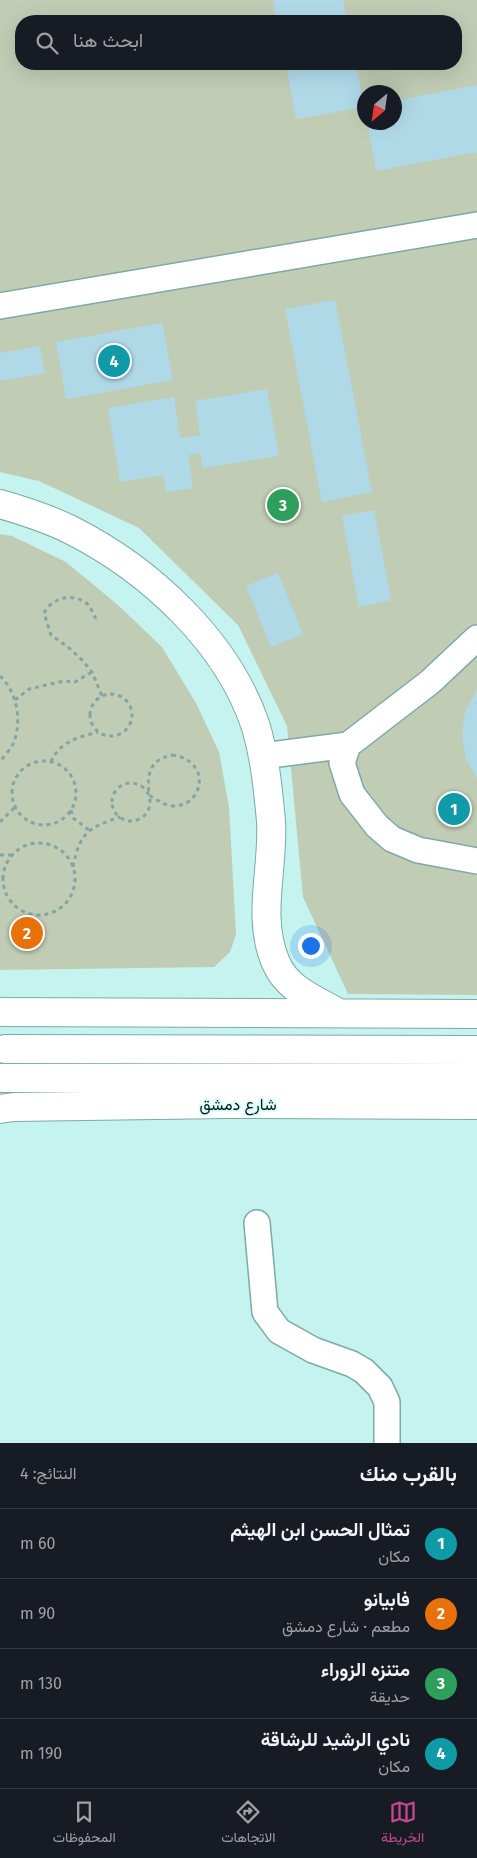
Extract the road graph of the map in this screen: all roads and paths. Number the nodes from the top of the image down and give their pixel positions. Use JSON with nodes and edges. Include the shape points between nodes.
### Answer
{"nodes":[{"id":1,"x":477,"y":225,"type":"edge"},
{"id":2,"x":0,"y":306,"type":"edge"},
{"id":3,"x":0,"y":504,"type":"edge"},
{"id":4,"x":96,"y":619,"type":"dead end"},
{"id":5,"x":477,"y":638,"type":"edge"},
{"id":6,"x":92,"y":672,"type":"junction"},
{"id":7,"x":0,"y":676,"type":"edge"},
{"id":8,"x":102,"y":696,"type":"junction"},
{"id":9,"x":15,"y":700,"type":"junction"},
{"id":10,"x":98,"y":732,"type":"junction"},
{"id":11,"x":348,"y":745,"type":"junction"},
{"id":12,"x":263,"y":756,"type":"junction"},
{"id":13,"x":0,"y":762,"type":"edge"},
{"id":14,"x":51,"y":762,"type":"junction"},
{"id":15,"x":150,"y":795,"type":"junction"},
{"id":16,"x":15,"y":807,"type":"junction"},
{"id":17,"x":71,"y":810,"type":"junction"},
{"id":18,"x":120,"y":817,"type":"junction"},
{"id":19,"x":0,"y":822,"type":"edge"},
{"id":20,"x":89,"y":830,"type":"junction"},
{"id":21,"x":0,"y":855,"type":"edge"},
{"id":22,"x":10,"y":855,"type":"junction"},
{"id":23,"x":477,"y":861,"type":"edge"},
{"id":24,"x":73,"y":867,"type":"junction"},
{"id":25,"x":1,"y":1011,"type":"edge"},
{"id":26,"x":336,"y":1012,"type":"junction"},
{"id":27,"x":477,"y":1014,"type":"edge"},
{"id":28,"x":5,"y":1049,"type":"dead end"},
{"id":29,"x":477,"y":1050,"type":"edge"},
{"id":30,"x":2,"y":1078,"type":"dead end"},
{"id":31,"x":477,"y":1078,"type":"edge"},
{"id":32,"x":477,"y":1105,"type":"edge"},
{"id":33,"x":5,"y":1110,"type":"edge"},
{"id":34,"x":257,"y":1223,"type":"dead end"},
{"id":35,"x":387,"y":1443,"type":"edge"}],
"edges":[{"from":1,"to":2,"type":"street"},
{"from":3,"to":12,"type":"main road","via":[[31,513],[106,549],[145,576],[177,606],[229,670],[255,726]]},
{"from":4,"to":6,"type":"path","via":[[87,603],[73,598],[61,598],[49,604],[44,613],[51,635]]},
{"from":5,"to":11,"type":"street","via":[[430,682]]},
{"from":6,"to":8,"type":"path"},
{"from":6,"to":9,"type":"path","via":[[76,682],[64,681],[30,689]]},
{"from":7,"to":9,"type":"path"},
{"from":8,"to":10,"type":"path","via":[[92,705],[90,716]]},
{"from":8,"to":10,"type":"path","via":[[113,694],[124,699],[132,716],[122,734],[104,736]]},
{"from":9,"to":13,"type":"path","via":[[18,719],[14,743]]},
{"from":10,"to":14,"type":"path","via":[[73,739],[54,753]]},
{"from":11,"to":12,"type":"street"},
{"from":11,"to":23,"type":"street","via":[[342,763],[352,794],[376,826],[392,839],[418,850]]},
{"from":12,"to":26,"type":"main road","via":[[271,824],[266,925],[270,946],[287,981]]},
{"from":14,"to":16,"type":"path","via":[[34,762],[20,771],[12,788]]},
{"from":14,"to":17,"type":"path","via":[[72,776],[76,799]]},
{"from":15,"to":15,"type":"path","via":[[150,770],[163,756],[182,756],[196,768],[199,776],[197,791],[183,804],[165,804]]},
{"from":15,"to":18,"type":"path","via":[[151,803],[145,815],[130,821]]},
{"from":15,"to":18,"type":"path","via":[[134,782],[118,787],[112,799],[115,812]]},
{"from":16,"to":17,"type":"path","via":[[21,815],[40,824],[58,822]]},
{"from":16,"to":19,"type":"path"},
{"from":17,"to":20,"type":"path","via":[[74,818]]},
{"from":18,"to":20,"type":"path"},
{"from":20,"to":24,"type":"path","via":[[77,847]]},
{"from":21,"to":22,"type":"path"},
{"from":22,"to":24,"type":"path","via":[[38,842],[59,849]]},
{"from":22,"to":24,"type":"path","via":[[4,866],[3,888],[18,910],[30,915],[49,914],[66,904],[74,889]]},
{"from":25,"to":26,"type":"main road"},
{"from":26,"to":27,"type":"main road"},
{"from":28,"to":29,"type":"main road"},
{"from":30,"to":31,"type":"main road","name":"شارع دمشق"},
{"from":32,"to":33,"type":"main road","name":"شارع دمشق","via":[[226,1104]]},
{"from":34,"to":35,"type":"street","via":[[265,1312],[279,1331],[312,1350],[364,1370],[380,1387],[387,1402]]}]}
